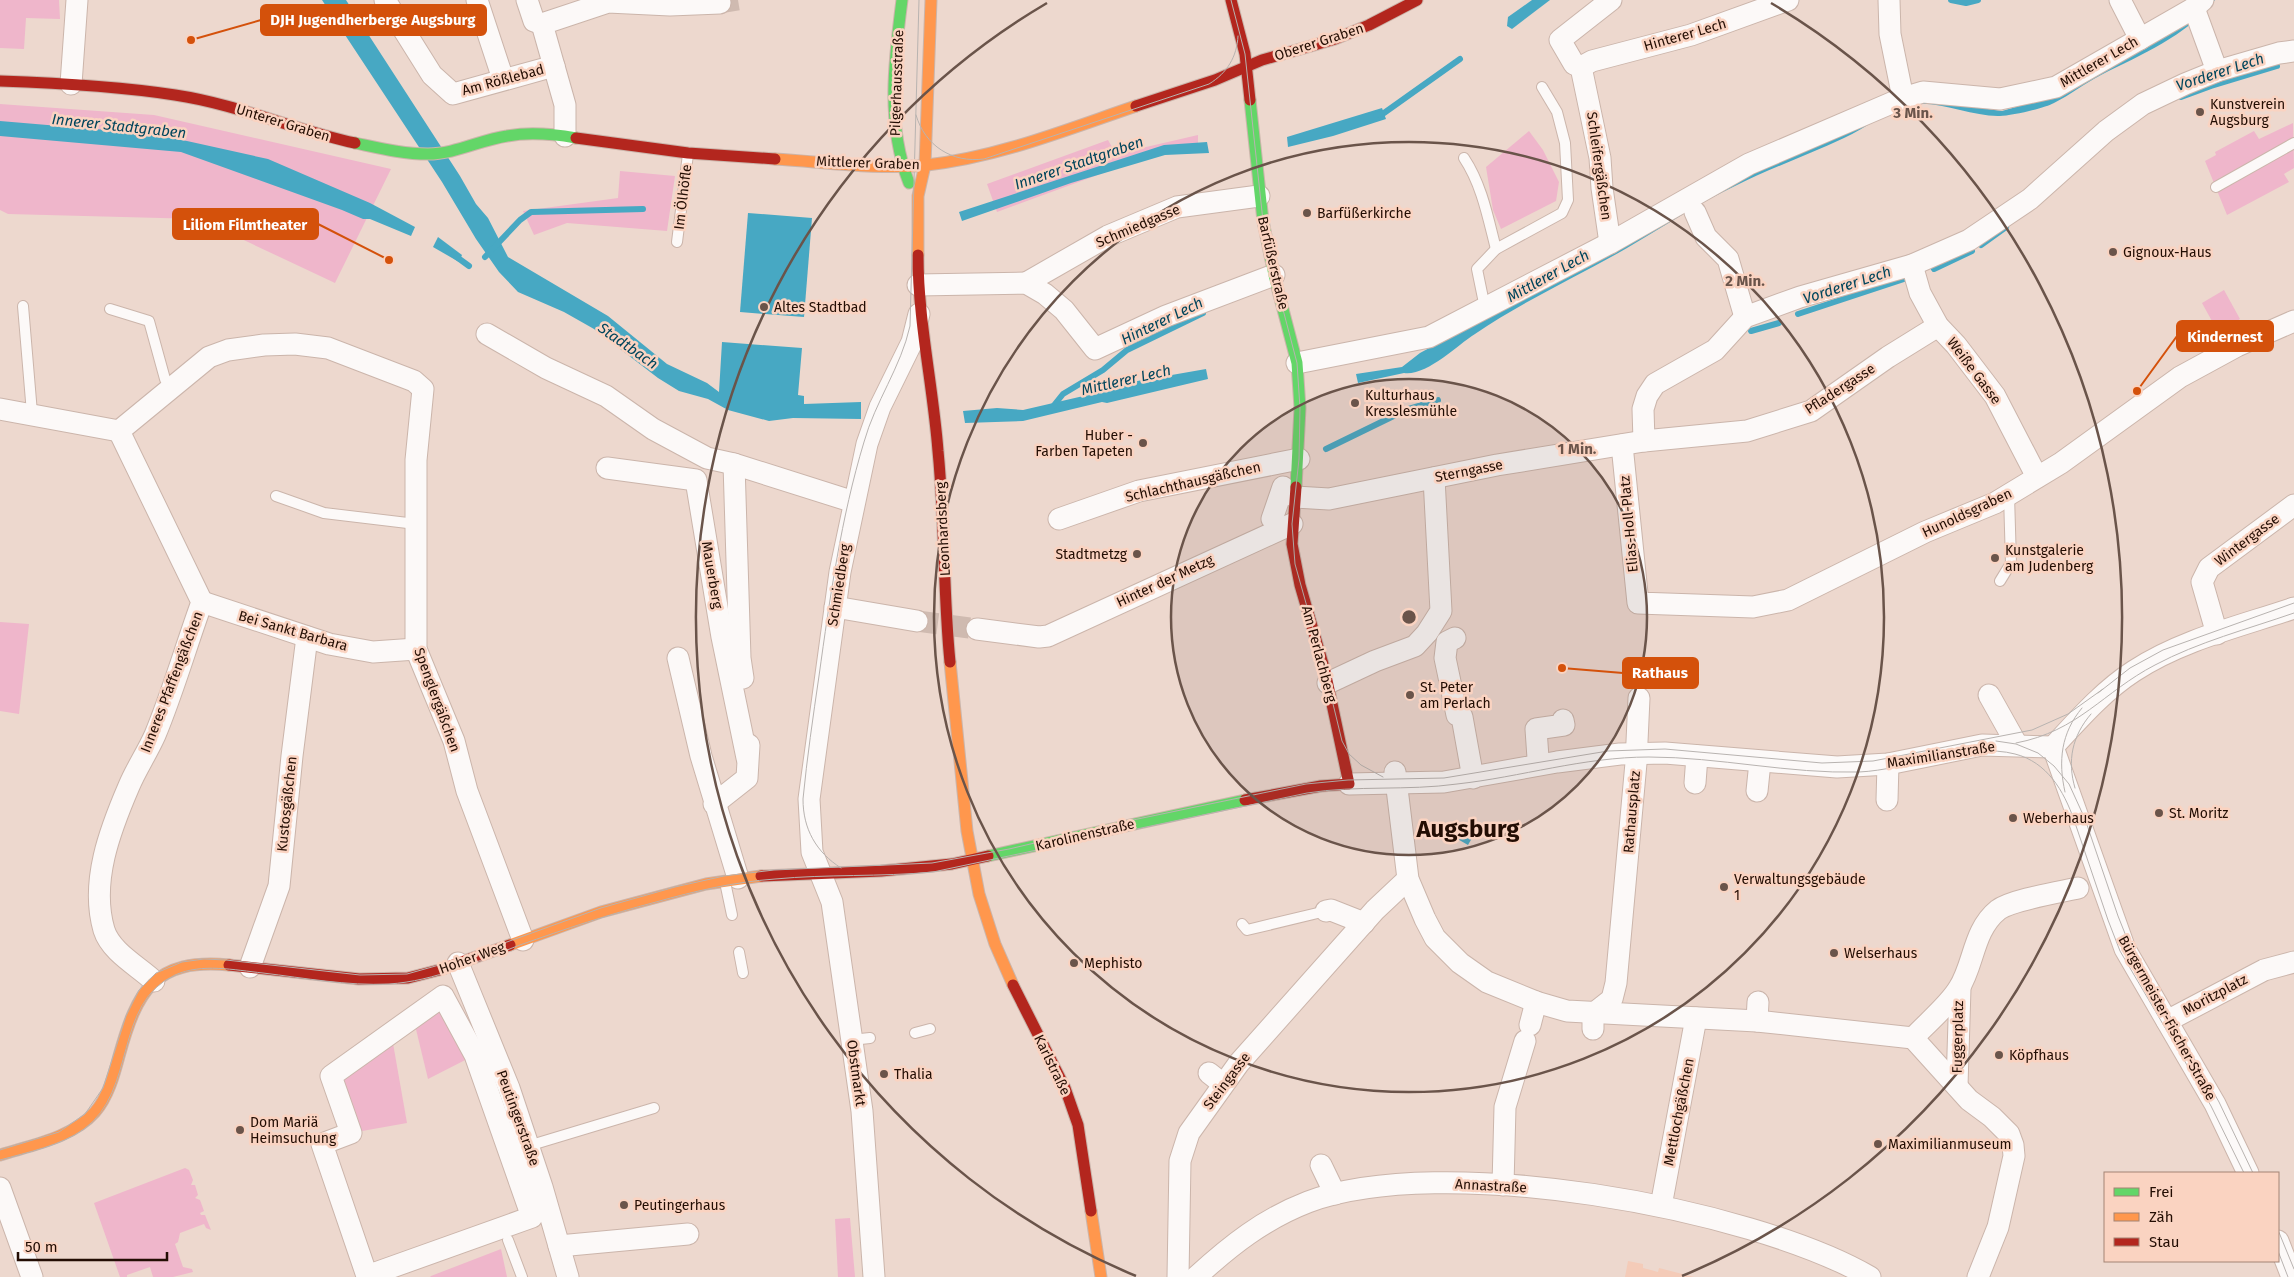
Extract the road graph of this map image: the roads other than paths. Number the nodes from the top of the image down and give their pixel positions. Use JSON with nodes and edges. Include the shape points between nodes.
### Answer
{"nodes":[{"id":1,"x":77,"y":0,"type":"edge"},
{"id":2,"x":385,"y":0,"type":"edge"},
{"id":3,"x":477,"y":0,"type":"edge"},
{"id":4,"x":527,"y":0,"type":"edge"},
{"id":5,"x":902,"y":0,"type":"edge"},
{"id":6,"x":931,"y":0,"type":"edge"},
{"id":7,"x":1231,"y":0,"type":"edge"},
{"id":8,"x":1417,"y":0,"type":"edge"},
{"id":9,"x":1611,"y":0,"type":"edge"},
{"id":10,"x":1788,"y":0,"type":"edge"},
{"id":11,"x":1890,"y":0,"type":"edge"},
{"id":12,"x":2120,"y":0,"type":"edge"},
{"id":13,"x":608,"y":1,"type":"edge"},
{"id":14,"x":669,"y":2,"type":"edge"},
{"id":15,"x":720,"y":3,"type":"dead end"},
{"id":16,"x":2198,"y":4,"type":"edge"},
{"id":17,"x":542,"y":24,"type":"junction"},
{"id":18,"x":2140,"y":39,"type":"junction"},
{"id":19,"x":2294,"y":51,"type":"edge"},
{"id":20,"x":554,"y":66,"type":"junction"},
{"id":21,"x":1246,"y":66,"type":"junction"},
{"id":22,"x":1581,"y":66,"type":"junction"},
{"id":23,"x":2217,"y":71,"type":"junction"},
{"id":24,"x":503,"y":79,"type":"junction"},
{"id":25,"x":0,"y":81,"type":"edge"},
{"id":26,"x":71,"y":84,"type":"junction"},
{"id":27,"x":1542,"y":87,"type":"dead end"},
{"id":28,"x":1903,"y":98,"type":"junction"},
{"id":29,"x":565,"y":136,"type":"junction"},
{"id":30,"x":2294,"y":143,"type":"edge"},
{"id":31,"x":915,"y":149,"type":"dead end"},
{"id":32,"x":688,"y":153,"type":"junction"},
{"id":33,"x":1464,"y":158,"type":"dead end"},
{"id":34,"x":921,"y":165,"type":"junction"},
{"id":35,"x":901,"y":166,"type":"junction"},
{"id":36,"x":2216,"y":187,"type":"dead end"},
{"id":37,"x":918,"y":196,"type":"junction"},
{"id":38,"x":1259,"y":196,"type":"junction"},
{"id":39,"x":1692,"y":206,"type":"junction"},
{"id":40,"x":677,"y":242,"type":"dead end"},
{"id":41,"x":1610,"y":243,"type":"junction"},
{"id":42,"x":1496,"y":249,"type":"junction"},
{"id":43,"x":1912,"y":265,"type":"junction"},
{"id":44,"x":1274,"y":275,"type":"junction"},
{"id":45,"x":1026,"y":283,"type":"junction"},
{"id":46,"x":918,"y":285,"type":"junction"},
{"id":47,"x":23,"y":306,"type":"dead end"},
{"id":48,"x":920,"y":308,"type":"junction"},
{"id":49,"x":1485,"y":308,"type":"junction"},
{"id":50,"x":110,"y":309,"type":"dead end"},
{"id":51,"x":1745,"y":317,"type":"junction"},
{"id":52,"x":2294,"y":321,"type":"edge"},
{"id":53,"x":1938,"y":326,"type":"junction"},
{"id":54,"x":487,"y":334,"type":"dead end"},
{"id":55,"x":1297,"y":362,"type":"junction"},
{"id":56,"x":171,"y":390,"type":"junction"},
{"id":57,"x":0,"y":409,"type":"edge"},
{"id":58,"x":32,"y":413,"type":"junction"},
{"id":59,"x":119,"y":431,"type":"junction"},
{"id":60,"x":1644,"y":441,"type":"junction"},
{"id":61,"x":1622,"y":445,"type":"junction"},
{"id":62,"x":1299,"y":459,"type":"junction"},
{"id":63,"x":734,"y":464,"type":"junction"},
{"id":64,"x":607,"y":468,"type":"dead end"},
{"id":65,"x":2037,"y":476,"type":"junction"},
{"id":66,"x":1434,"y":478,"type":"junction"},
{"id":67,"x":1289,"y":492,"type":"junction"},
{"id":68,"x":2010,"y":495,"type":"junction"},
{"id":69,"x":276,"y":496,"type":"dead end"},
{"id":70,"x":854,"y":502,"type":"junction"},
{"id":71,"x":2294,"y":505,"type":"edge"},
{"id":72,"x":1059,"y":519,"type":"dead end"},
{"id":73,"x":1282,"y":522,"type":"junction"},
{"id":74,"x":416,"y":524,"type":"junction"},
{"id":75,"x":2000,"y":581,"type":"dead end"},
{"id":76,"x":202,"y":602,"type":"junction"},
{"id":77,"x":1638,"y":603,"type":"joint"},
{"id":78,"x":835,"y":607,"type":"junction"},
{"id":79,"x":2294,"y":608,"type":"edge"},
{"id":80,"x":917,"y":622,"type":"tunnel mouth"},
{"id":81,"x":977,"y":629,"type":"tunnel mouth"},
{"id":82,"x":2217,"y":634,"type":"junction"},
{"id":83,"x":307,"y":637,"type":"junction"},
{"id":84,"x":416,"y":649,"type":"junction"},
{"id":85,"x":1447,"y":650,"type":"dead end"},
{"id":86,"x":678,"y":658,"type":"dead end"},
{"id":87,"x":1328,"y":683,"type":"junction"},
{"id":88,"x":1988,"y":695,"type":"dead end"},
{"id":89,"x":1639,"y":698,"type":"dead end"},
{"id":90,"x":1563,"y":720,"type":"dead end"},
{"id":91,"x":2017,"y":745,"type":"junction"},
{"id":92,"x":2053,"y":747,"type":"junction"},
{"id":93,"x":1637,"y":754,"type":"junction"},
{"id":94,"x":1697,"y":756,"type":"junction"},
{"id":95,"x":748,"y":758,"type":"junction"},
{"id":96,"x":1538,"y":758,"type":"dead end"},
{"id":97,"x":1760,"y":762,"type":"junction"},
{"id":98,"x":1888,"y":764,"type":"junction"},
{"id":99,"x":1395,"y":778,"type":"junction"},
{"id":100,"x":1473,"y":778,"type":"junction"},
{"id":101,"x":1349,"y":784,"type":"junction"},
{"id":102,"x":1694,"y":784,"type":"dead end"},
{"id":103,"x":1757,"y":791,"type":"dead end"},
{"id":104,"x":1887,"y":800,"type":"dead end"},
{"id":105,"x":714,"y":804,"type":"junction"},
{"id":106,"x":972,"y":861,"type":"junction"},
{"id":107,"x":820,"y":872,"type":"junction"},
{"id":108,"x":1408,"y":879,"type":"junction"},
{"id":109,"x":732,"y":880,"type":"junction"},
{"id":110,"x":2078,"y":888,"type":"dead end"},
{"id":111,"x":1326,"y":911,"type":"joint"},
{"id":112,"x":732,"y":915,"type":"dead end"},
{"id":113,"x":1364,"y":923,"type":"junction"},
{"id":114,"x":1242,"y":924,"type":"dead end"},
{"id":115,"x":523,"y":940,"type":"junction"},
{"id":116,"x":739,"y":952,"type":"dead end"},
{"id":117,"x":2294,"y":962,"type":"edge"},
{"id":118,"x":458,"y":963,"type":"junction"},
{"id":119,"x":250,"y":967,"type":"junction"},
{"id":120,"x":743,"y":973,"type":"dead end"},
{"id":121,"x":154,"y":981,"type":"junction"},
{"id":122,"x":1960,"y":988,"type":"junction"},
{"id":123,"x":1536,"y":1002,"type":"junction"},
{"id":124,"x":1696,"y":1018,"type":"junction"},
{"id":125,"x":2167,"y":1020,"type":"junction"},
{"id":126,"x":1593,"y":1021,"type":"junction"},
{"id":127,"x":930,"y":1029,"type":"dead end"},
{"id":128,"x":915,"y":1033,"type":"dead end"},
{"id":129,"x":1913,"y":1038,"type":"junction"},
{"id":130,"x":1963,"y":1093,"type":"junction"},
{"id":131,"x":654,"y":1108,"type":"dead end"},
{"id":132,"x":528,"y":1146,"type":"junction"},
{"id":133,"x":0,"y":1155,"type":"edge"},
{"id":134,"x":1322,"y":1165,"type":"dead end"},
{"id":135,"x":2248,"y":1172,"type":"edge"},
{"id":136,"x":1503,"y":1185,"type":"junction"},
{"id":137,"x":0,"y":1188,"type":"edge"},
{"id":138,"x":1335,"y":1194,"type":"junction"},
{"id":139,"x":1661,"y":1206,"type":"junction"},
{"id":140,"x":551,"y":1220,"type":"junction"},
{"id":141,"x":688,"y":1234,"type":"dead end"},
{"id":142,"x":508,"y":1240,"type":"joint"},
{"id":143,"x":2279,"y":1244,"type":"edge"},
{"id":144,"x":559,"y":1246,"type":"junction"},
{"id":145,"x":367,"y":1276,"type":"joint"},
{"id":146,"x":32,"y":1277,"type":"edge"},
{"id":147,"x":522,"y":1277,"type":"edge"},
{"id":148,"x":568,"y":1277,"type":"edge"},
{"id":149,"x":874,"y":1277,"type":"edge"},
{"id":150,"x":1101,"y":1277,"type":"edge"},
{"id":151,"x":1178,"y":1277,"type":"edge"},
{"id":152,"x":1196,"y":1277,"type":"edge"},
{"id":153,"x":1870,"y":1277,"type":"edge"},
{"id":154,"x":1978,"y":1277,"type":"edge"},
{"id":155,"x":2292,"y":1277,"type":"edge"}],
"edges":[{"from":1,"to":26,"type":"street"},
{"from":2,"to":24,"type":"street","name":"Am Rößlebad","via":[[432,75],[453,94]]},
{"from":3,"to":24,"type":"street"},
{"from":4,"to":17,"type":"street","name":"Am Rößlebad","via":[[534,21]]},
{"from":5,"to":35,"type":"street","name":"Pilgerhausstraße","via":[[896,53],[894,126]]},
{"from":6,"to":34,"type":"street"},
{"from":7,"to":21,"type":"street","name":"Barfüßerstraße"},
{"from":8,"to":21,"type":"street","name":"Oberer Graben","via":[[1335,39]]},
{"from":9,"to":22,"type":"street","via":[[1560,40],[1574,64]]},
{"from":10,"to":22,"type":"street","name":"Hinterer Lech","via":[[1691,35]]},
{"from":11,"to":28,"type":"street","via":[[1890,34]]},
{"from":12,"to":18,"type":"street"},
{"from":13,"to":14,"type":"street"},
{"from":13,"to":17,"type":"street"},
{"from":14,"to":15,"type":"street"},
{"from":16,"to":18,"type":"street","name":"Mittlerer Lech"},
{"from":16,"to":23,"type":"street"},
{"from":17,"to":20,"type":"street","name":"Am Rößlebad"},
{"from":18,"to":28,"type":"street","name":"Mittlerer Lech","via":[[2056,88],[2000,99],[1922,92]]},
{"from":19,"to":23,"type":"street"},
{"from":20,"to":24,"type":"street","name":"Am Rößlebad"},
{"from":20,"to":29,"type":"street","name":"Am Rößlebad","via":[[565,105]]},
{"from":21,"to":34,"type":"street","name":"Mittlerer Graben","via":[[1221,78],[1007,149]]},
{"from":21,"to":38,"type":"street","name":"Barfüßerstraße"},
{"from":22,"to":41,"type":"street","name":"Schleifergäßchen","via":[[1600,158]]},
{"from":23,"to":43,"type":"street","via":[[2143,104],[2106,131],[2030,199],[1996,223],[1969,240]]},
{"from":25,"to":26,"type":"street","name":"Unterer Graben"},
{"from":26,"to":29,"type":"street","name":"Unterer Graben","via":[[176,94],[320,135],[398,152],[429,154],[466,148],[506,136]]},
{"from":27,"to":42,"type":"lane","via":[[1557,112],[1564,143],[1568,200],[1562,213]]},
{"from":28,"to":39,"type":"street","name":"Mittlerer Lech","via":[[1749,164]]},
{"from":29,"to":32,"type":"street","name":"Mittlerer Graben"},
{"from":30,"to":36,"type":"lane"},
{"from":31,"to":34,"type":"lane"},
{"from":32,"to":35,"type":"street","name":"Mittlerer Graben"},
{"from":32,"to":40,"type":"lane","name":"Im Ölhöfle"},
{"from":33,"to":42,"type":"lane","via":[[1484,204]]},
{"from":34,"to":35,"type":"street","name":"Mittlerer Graben"},
{"from":34,"to":37,"type":"street","name":"Leonhardsberg"},
{"from":35,"to":37,"type":"street","name":"Leonhardsberg"},
{"from":37,"to":46,"type":"street","name":"Leonhardsberg"},
{"from":38,"to":44,"type":"street","name":"Barfüßerstraße"},
{"from":38,"to":45,"type":"street","name":"Schmiedgasse","via":[[1177,207],[1108,236]]},
{"from":39,"to":41,"type":"street","name":"Mittlerer Lech"},
{"from":39,"to":51,"type":"street","via":[[1706,238],[1728,259]]},
{"from":41,"to":49,"type":"street","name":"Mittlerer Lech"},
{"from":42,"to":49,"type":"lane","via":[[1477,269]]},
{"from":43,"to":51,"type":"street","via":[[1800,297]]},
{"from":43,"to":53,"type":"street","name":"Weiße Gasse","via":[[1920,293]]},
{"from":44,"to":45,"type":"street","via":[[1166,316],[1095,349],[1064,310],[1046,294]]},
{"from":44,"to":55,"type":"street","name":"Barfüßerstraße"},
{"from":45,"to":46,"type":"street","name":"Schmiedgasse"},
{"from":46,"to":48,"type":"street","name":"Leonhardsberg"},
{"from":47,"to":58,"type":"lane"},
{"from":48,"to":70,"type":"street","name":"Schmiedberg","via":[[912,342],[873,425]]},
{"from":48,"to":106,"type":"street","name":"Leonhardsberg","via":[[937,433],[947,634]]},
{"from":49,"to":55,"type":"street","name":"Mittlerer Lech","via":[[1429,337]]},
{"from":50,"to":56,"type":"lane","via":[[150,320],[165,379]]},
{"from":51,"to":60,"type":"street","via":[[1715,350],[1654,384],[1644,409]]},
{"from":52,"to":65,"type":"street","name":"Hunoldsgraben","via":[[2237,346],[2180,378],[2061,463]]},
{"from":53,"to":60,"type":"street","name":"Pfladergasse","via":[[1811,411],[1747,431]]},
{"from":53,"to":65,"type":"street","name":"Weiße Gasse","via":[[1995,396]]},
{"from":54,"to":63,"type":"street","via":[[546,368],[606,396],[653,429],[707,458]]},
{"from":55,"to":62,"type":"street","name":"Barfüßerstraße"},
{"from":56,"to":59,"type":"street"},
{"from":56,"to":74,"type":"street","name":"Spenglergäßchen","via":[[209,357],[228,350],[264,345],[328,348],[414,381],[423,388],[416,460]]},
{"from":57,"to":58,"type":"street"},
{"from":58,"to":59,"type":"street"},
{"from":59,"to":76,"type":"street","name":"Inneres Pfaffengäßchen"},
{"from":60,"to":61,"type":"street","name":"Sterngasse"},
{"from":61,"to":66,"type":"street","name":"Sterngasse"},
{"from":61,"to":77,"type":"street","name":"Elias-Holl-Platz"},
{"from":62,"to":67,"type":"street","name":"Barfüßerstraße"},
{"from":62,"to":72,"type":"street","name":"Schlachthausgäßchen","via":[[1139,491]]},
{"from":63,"to":70,"type":"street"},
{"from":63,"to":95,"type":"street","name":"Mauerberg","via":[[740,658],[750,728]]},
{"from":64,"to":95,"type":"street","name":"Mauerberg","via":[[696,480],[722,636]]},
{"from":65,"to":68,"type":"street","name":"Hunoldsgraben"},
{"from":66,"to":67,"type":"street","name":"Sterngasse","via":[[1329,499]]},
{"from":66,"to":87,"type":"street","via":[[1441,611],[1415,646]]},
{"from":67,"to":73,"type":"street"},
{"from":68,"to":75,"type":"lane","via":[[2011,563]]},
{"from":68,"to":77,"type":"street","name":"Hunoldsgraben","via":[[1925,532],[1788,600],[1753,607]]},
{"from":69,"to":74,"type":"lane","via":[[324,513]]},
{"from":70,"to":78,"type":"street","name":"Schmiedberg"},
{"from":71,"to":82,"type":"street","name":"Wintergasse","via":[[2208,568],[2202,582]]},
{"from":73,"to":81,"type":"street","name":"Hinter der Metzg","via":[[1057,632],[1039,636]]},
{"from":73,"to":87,"type":"street","name":"Am Perlachberg","via":[[1292,544],[1300,585]]},
{"from":74,"to":84,"type":"street","name":"Spenglergäßchen"},
{"from":76,"to":83,"type":"street","name":"Bei Sankt Barbara"},
{"from":76,"to":121,"type":"street","name":"Inneres Pfaffengäßchen","via":[[154,736],[128,786],[104,853],[101,872],[101,911],[111,944]]},
{"from":78,"to":80,"type":"street"},
{"from":78,"to":107,"type":"street","name":"Schmiedberg","via":[[809,799],[812,852]]},
{"from":79,"to":82,"type":"street"},
{"from":82,"to":92,"type":"street","via":[[2165,654],[2132,672],[2102,696]]},
{"from":83,"to":84,"type":"street","name":"Bei Sankt Barbara","via":[[372,652]]},
{"from":83,"to":119,"type":"street","name":"Kustosgäßchen","via":[[279,886]]},
{"from":84,"to":115,"type":"street","name":"Spenglergäßchen","via":[[454,741],[467,791]]},
{"from":85,"to":100,"type":"street","via":[[1457,715]]},
{"from":86,"to":105,"type":"street"},
{"from":87,"to":101,"type":"street","name":"Am Perlachberg"},
{"from":88,"to":91,"type":"street"},
{"from":89,"to":93,"type":"street"},
{"from":90,"to":96,"type":"street","via":[[1564,726],[1536,729]]},
{"from":91,"to":92,"type":"street","name":"Maximilianstraße"},
{"from":91,"to":98,"type":"street","name":"Maximilianstraße","via":[[1982,746]]},
{"from":92,"to":125,"type":"street","name":"Bürgermeister-Fischer-Straße","via":[[2119,933]]},
{"from":93,"to":94,"type":"street","name":"Maximilianstraße"},
{"from":93,"to":100,"type":"street","name":"Rathausplatz","via":[[1580,759]]},
{"from":93,"to":126,"type":"street","name":"Rathausplatz","via":[[1616,983],[1612,999]]},
{"from":94,"to":97,"type":"street","name":"Maximilianstraße"},
{"from":94,"to":102,"type":"street"},
{"from":95,"to":105,"type":"street","name":"Mauerberg","via":[[747,778]]},
{"from":97,"to":98,"type":"street","name":"Maximilianstraße","via":[[1837,767]]},
{"from":97,"to":103,"type":"street"},
{"from":98,"to":104,"type":"street"},
{"from":99,"to":100,"type":"street","name":"Rathausplatz","via":[[1444,782]]},
{"from":99,"to":101,"type":"street","name":"Rathausplatz"},
{"from":99,"to":108,"type":"street"},
{"from":101,"to":106,"type":"street","name":"Karolinenstraße","via":[[1256,798]]},
{"from":105,"to":109,"type":"street"},
{"from":106,"to":107,"type":"street","name":"Karolinenstraße","via":[[909,870]]},
{"from":106,"to":150,"type":"street","name":"Karlstraße","via":[[995,944],[1020,1002],[1065,1088],[1078,1125]]},
{"from":107,"to":109,"type":"street","name":"Hoher Weg"},
{"from":107,"to":149,"type":"street","name":"Obstmarkt","via":[[832,902],[861,1039],[862,1111]]},
{"from":108,"to":113,"type":"street","name":"Steingasse"},
{"from":108,"to":123,"type":"street","via":[[1435,938],[1460,963],[1487,982]]},
{"from":109,"to":112,"type":"lane"},
{"from":109,"to":115,"type":"street","name":"Hoher Weg","via":[[618,907]]},
{"from":110,"to":122,"type":"street","name":"Fuggerplatz","via":[[2011,904],[1999,910],[1988,920],[1975,944]]},
{"from":111,"to":113,"type":"street"},
{"from":111,"to":114,"type":"lane","via":[[1247,930]]},
{"from":113,"to":151,"type":"street","name":"Steingasse","via":[[1228,1072],[1184,1130],[1180,1161]]},
{"from":115,"to":118,"type":"street","name":"Hoher Weg"},
{"from":116,"to":120,"type":"lane"},
{"from":117,"to":125,"type":"street","name":"Moritzplatz","via":[[2264,970]]},
{"from":118,"to":119,"type":"street","name":"Hoher Weg","via":[[424,975],[376,980]]},
{"from":118,"to":132,"type":"street","name":"Peutingerstraße","via":[[509,1088]]},
{"from":119,"to":121,"type":"street","name":"Hoher Weg","via":[[193,965],[173,969]]},
{"from":121,"to":133,"type":"street","name":"Hoher Weg","via":[[134,1010],[112,1080],[96,1111],[79,1126],[60,1136]]},
{"from":122,"to":129,"type":"street","name":"Fuggerplatz"},
{"from":122,"to":130,"type":"street","name":"Fuggerplatz"},
{"from":123,"to":126,"type":"street"},
{"from":123,"to":136,"type":"street","via":[[1505,1107]]},
{"from":124,"to":126,"type":"street","via":[[1675,1009]]},
{"from":124,"to":129,"type":"street","via":[[1758,1011],[1820,1029]]},
{"from":124,"to":139,"type":"street","name":"Mettlochgäßchen"},
{"from":125,"to":135,"type":"street","name":"Bürgermeister-Fischer-Straße","via":[[2215,1104]]},
{"from":127,"to":128,"type":"lane"},
{"from":129,"to":130,"type":"street","name":"Fuggerplatz"},
{"from":130,"to":154,"type":"street","via":[[2009,1134],[2014,1156],[1998,1227]]},
{"from":131,"to":132,"type":"lane"},
{"from":132,"to":140,"type":"street","name":"Peutingerstraße"},
{"from":134,"to":138,"type":"street"},
{"from":136,"to":138,"type":"street","name":"Annastraße","via":[[1480,1190],[1411,1184]]},
{"from":136,"to":139,"type":"street","name":"Annastraße","via":[[1590,1185]]},
{"from":137,"to":146,"type":"street"},
{"from":138,"to":152,"type":"street","name":"Annastraße","via":[[1263,1223],[1232,1256]]},
{"from":139,"to":153,"type":"street","name":"Annastraße","via":[[1686,1221],[1758,1231],[1801,1255]]},
{"from":140,"to":142,"type":"street"},
{"from":140,"to":144,"type":"street","name":"Peutingerstraße"},
{"from":141,"to":144,"type":"street"},
{"from":142,"to":147,"type":"lane"},
{"from":143,"to":155,"type":"street"},
{"from":144,"to":148,"type":"street","name":"Peutingerstraße"},
{"from":145,"to":145,"type":"street","via":[[322,1144],[351,1133],[331,1076],[443,996],[475,1055],[532,1217]]}]}
